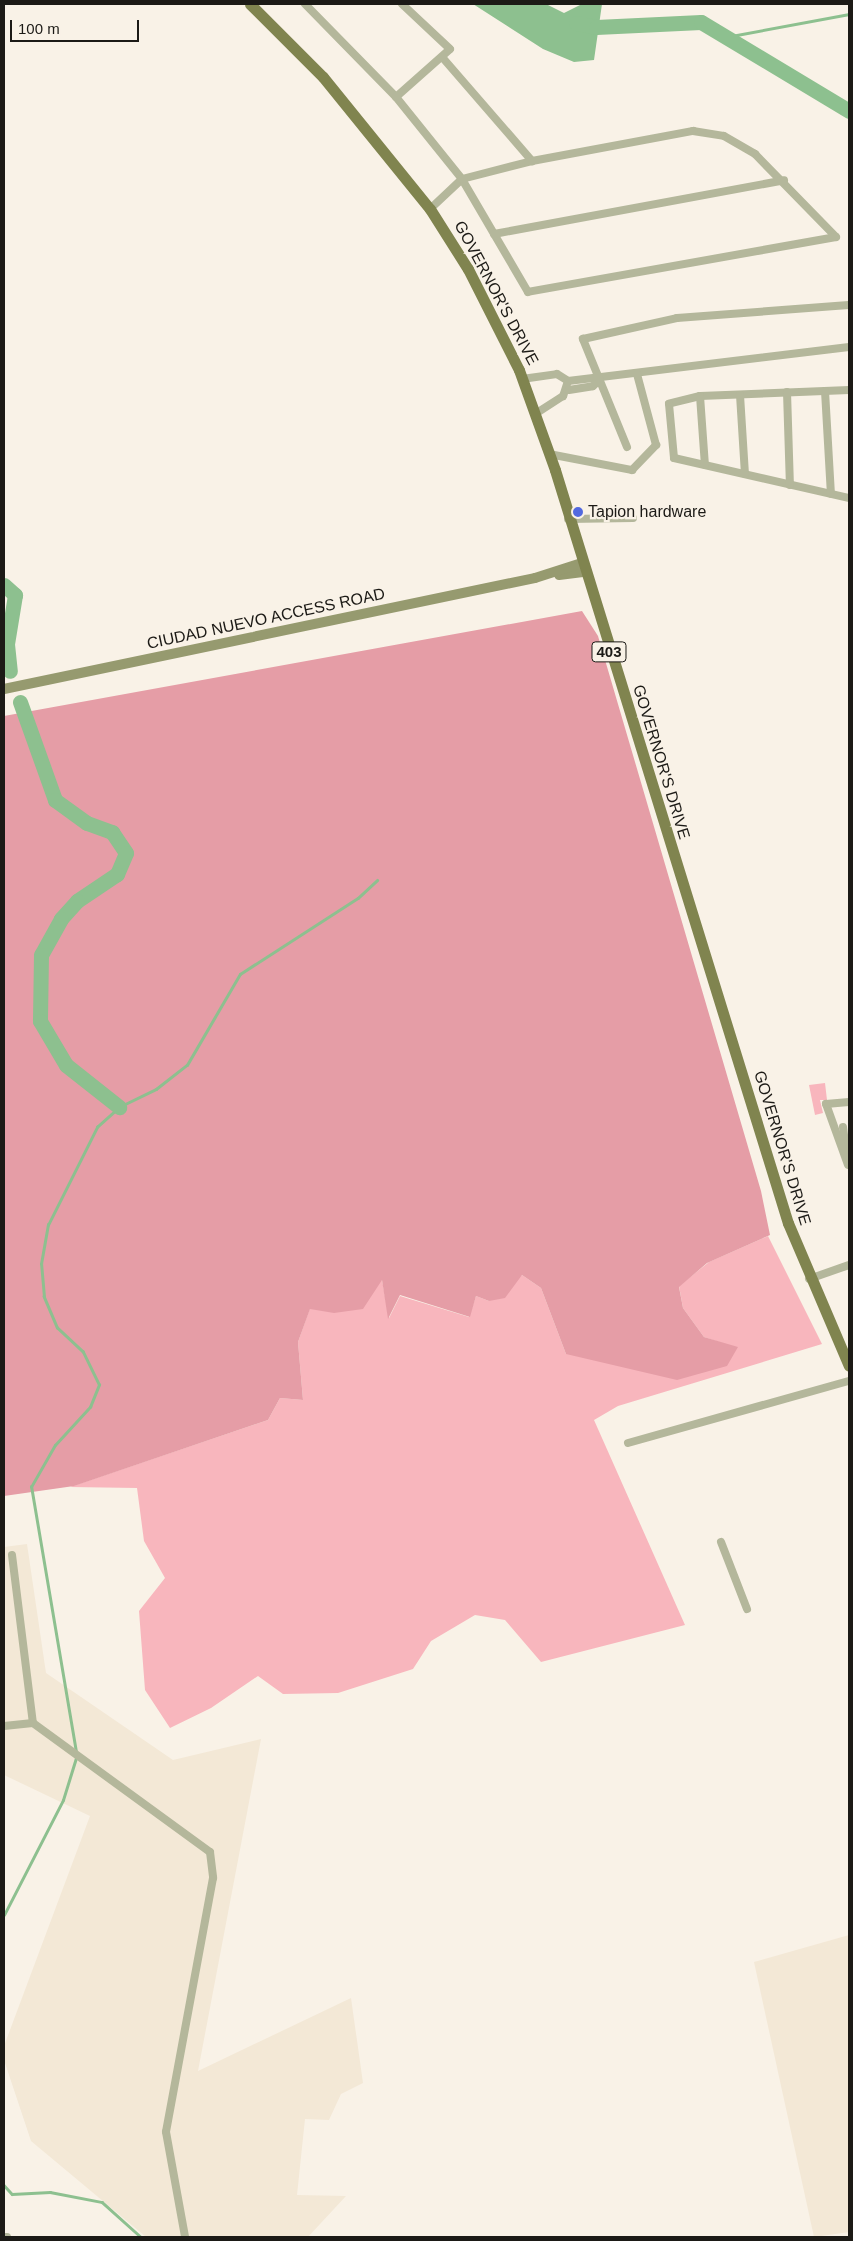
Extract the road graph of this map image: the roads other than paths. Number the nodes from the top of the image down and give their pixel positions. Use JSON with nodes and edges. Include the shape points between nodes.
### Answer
{"nodes":[{"id":1,"x":250,"y":4,"type":"edge"},
{"id":2,"x":305,"y":4,"type":"edge"},
{"id":3,"x":402,"y":4,"type":"edge"},
{"id":4,"x":442,"y":57,"type":"junction"},
{"id":5,"x":396,"y":97,"type":"junction"},
{"id":6,"x":532,"y":161,"type":"junction"},
{"id":7,"x":462,"y":179,"type":"junction"},
{"id":8,"x":784,"y":180,"type":"junction"},
{"id":9,"x":430,"y":209,"type":"junction"},
{"id":10,"x":494,"y":234,"type":"junction"},
{"id":11,"x":849,"y":305,"type":"edge"},
{"id":12,"x":849,"y":348,"type":"edge"},
{"id":13,"x":637,"y":374,"type":"junction"},
{"id":14,"x":522,"y":379,"type":"junction"},
{"id":15,"x":568,"y":380,"type":"junction"},
{"id":16,"x":600,"y":380,"type":"junction"},
{"id":17,"x":568,"y":390,"type":"junction"},
{"id":18,"x":849,"y":390,"type":"edge"},
{"id":19,"x":825,"y":391,"type":"junction"},
{"id":20,"x":787,"y":392,"type":"junction"},
{"id":21,"x":740,"y":395,"type":"junction"},
{"id":22,"x":700,"y":396,"type":"junction"},
{"id":23,"x":535,"y":414,"type":"junction"},
{"id":24,"x":626,"y":447,"type":"dead end"},
{"id":25,"x":549,"y":454,"type":"junction"},
{"id":26,"x":705,"y":465,"type":"junction"},
{"id":27,"x":745,"y":474,"type":"junction"},
{"id":28,"x":790,"y":485,"type":"junction"},
{"id":29,"x":831,"y":494,"type":"junction"},
{"id":30,"x":849,"y":498,"type":"edge"},
{"id":31,"x":568,"y":518,"type":"junction"},
{"id":32,"x":633,"y":518,"type":"dead end"},
{"id":33,"x":583,"y":568,"type":"junction"},
{"id":34,"x":4,"y":689,"type":"edge"},
{"id":35,"x":849,"y":1102,"type":"edge"},
{"id":36,"x":846,"y":1127,"type":"edge"},
{"id":37,"x":834,"y":1128,"type":"junction"},
{"id":38,"x":848,"y":1165,"type":"junction"},
{"id":39,"x":849,"y":1175,"type":"edge"},
{"id":40,"x":849,"y":1265,"type":"edge"},
{"id":41,"x":809,"y":1279,"type":"junction"},
{"id":42,"x":849,"y":1366,"type":"edge"},
{"id":43,"x":849,"y":1381,"type":"edge"},
{"id":44,"x":628,"y":1443,"type":"dead end"},
{"id":45,"x":721,"y":1542,"type":"dead end"},
{"id":46,"x":12,"y":1555,"type":"dead end"},
{"id":47,"x":747,"y":1609,"type":"dead end"},
{"id":48,"x":33,"y":1723,"type":"junction"},
{"id":49,"x":4,"y":1726,"type":"edge"},
{"id":50,"x":185,"y":2237,"type":"edge"}],
"edges":[{"from":1,"to":9,"type":"main road","name":"GOVERNOR'S DRIVE","number":"403","via":[[323,77]]},
{"from":2,"to":5,"type":"street"},
{"from":3,"to":4,"type":"street","via":[[450,49]]},
{"from":4,"to":5,"type":"street"},
{"from":4,"to":6,"type":"street"},
{"from":5,"to":7,"type":"street"},
{"from":6,"to":7,"type":"street"},
{"from":6,"to":8,"type":"street","via":[[693,131],[724,136],[755,154]]},
{"from":7,"to":9,"type":"street"},
{"from":7,"to":10,"type":"street"},
{"from":8,"to":10,"type":"street"},
{"from":8,"to":10,"type":"street","via":[[836,237],[528,292]]},
{"from":9,"to":14,"type":"main road","name":"GOVERNOR'S DRIVE","number":"403","via":[[468,268]]},
{"from":11,"to":16,"type":"street","via":[[677,318],[583,339]]},
{"from":12,"to":13,"type":"street","via":[[725,359]]},
{"from":13,"to":16,"type":"street"},
{"from":13,"to":25,"type":"street","via":[[656,445],[632,470]]},
{"from":14,"to":15,"type":"street","via":[[556,374]]},
{"from":14,"to":23,"type":"main road","name":"GOVERNOR'S DRIVE","number":"403"},
{"from":15,"to":16,"type":"street"},
{"from":15,"to":17,"type":"street"},
{"from":16,"to":17,"type":"street"},
{"from":16,"to":24,"type":"street"},
{"from":17,"to":23,"type":"street","via":[[552,406]]},
{"from":18,"to":19,"type":"street"},
{"from":19,"to":20,"type":"street"},
{"from":19,"to":29,"type":"street"},
{"from":20,"to":21,"type":"street"},
{"from":20,"to":28,"type":"street"},
{"from":21,"to":22,"type":"street"},
{"from":21,"to":27,"type":"street"},
{"from":22,"to":26,"type":"street"},
{"from":22,"to":26,"type":"street","via":[[669,404],[674,458]]},
{"from":23,"to":25,"type":"main road","name":"GOVERNOR'S DRIVE","number":"403"},
{"from":25,"to":31,"type":"main road","name":"GOVERNOR'S DRIVE","number":"403"},
{"from":26,"to":27,"type":"street"},
{"from":27,"to":28,"type":"street"},
{"from":28,"to":29,"type":"street"},
{"from":29,"to":30,"type":"street"},
{"from":31,"to":32,"type":"street"},
{"from":31,"to":33,"type":"main road","name":"GOVERNOR'S DRIVE","number":"403"},
{"from":33,"to":34,"type":"street","name":"CIUDAD NUEVO ACCESS ROAD"},
{"from":33,"to":41,"type":"main road","name":"GOVERNOR'S DRIVE","number":"403"},
{"from":35,"to":37,"type":"street","via":[[826,1104]]},
{"from":36,"to":37,"type":"street"},
{"from":36,"to":38,"type":"street"},
{"from":37,"to":38,"type":"street"},
{"from":38,"to":39,"type":"street"},
{"from":40,"to":41,"type":"street"},
{"from":41,"to":42,"type":"main road","name":"GOVERNOR'S DRIVE","number":"403"},
{"from":43,"to":44,"type":"street"},
{"from":45,"to":47,"type":"street"},
{"from":46,"to":48,"type":"street"},
{"from":48,"to":49,"type":"street"},
{"from":48,"to":50,"type":"street","via":[[201,1841],[214,1864],[166,2132]]}]}
